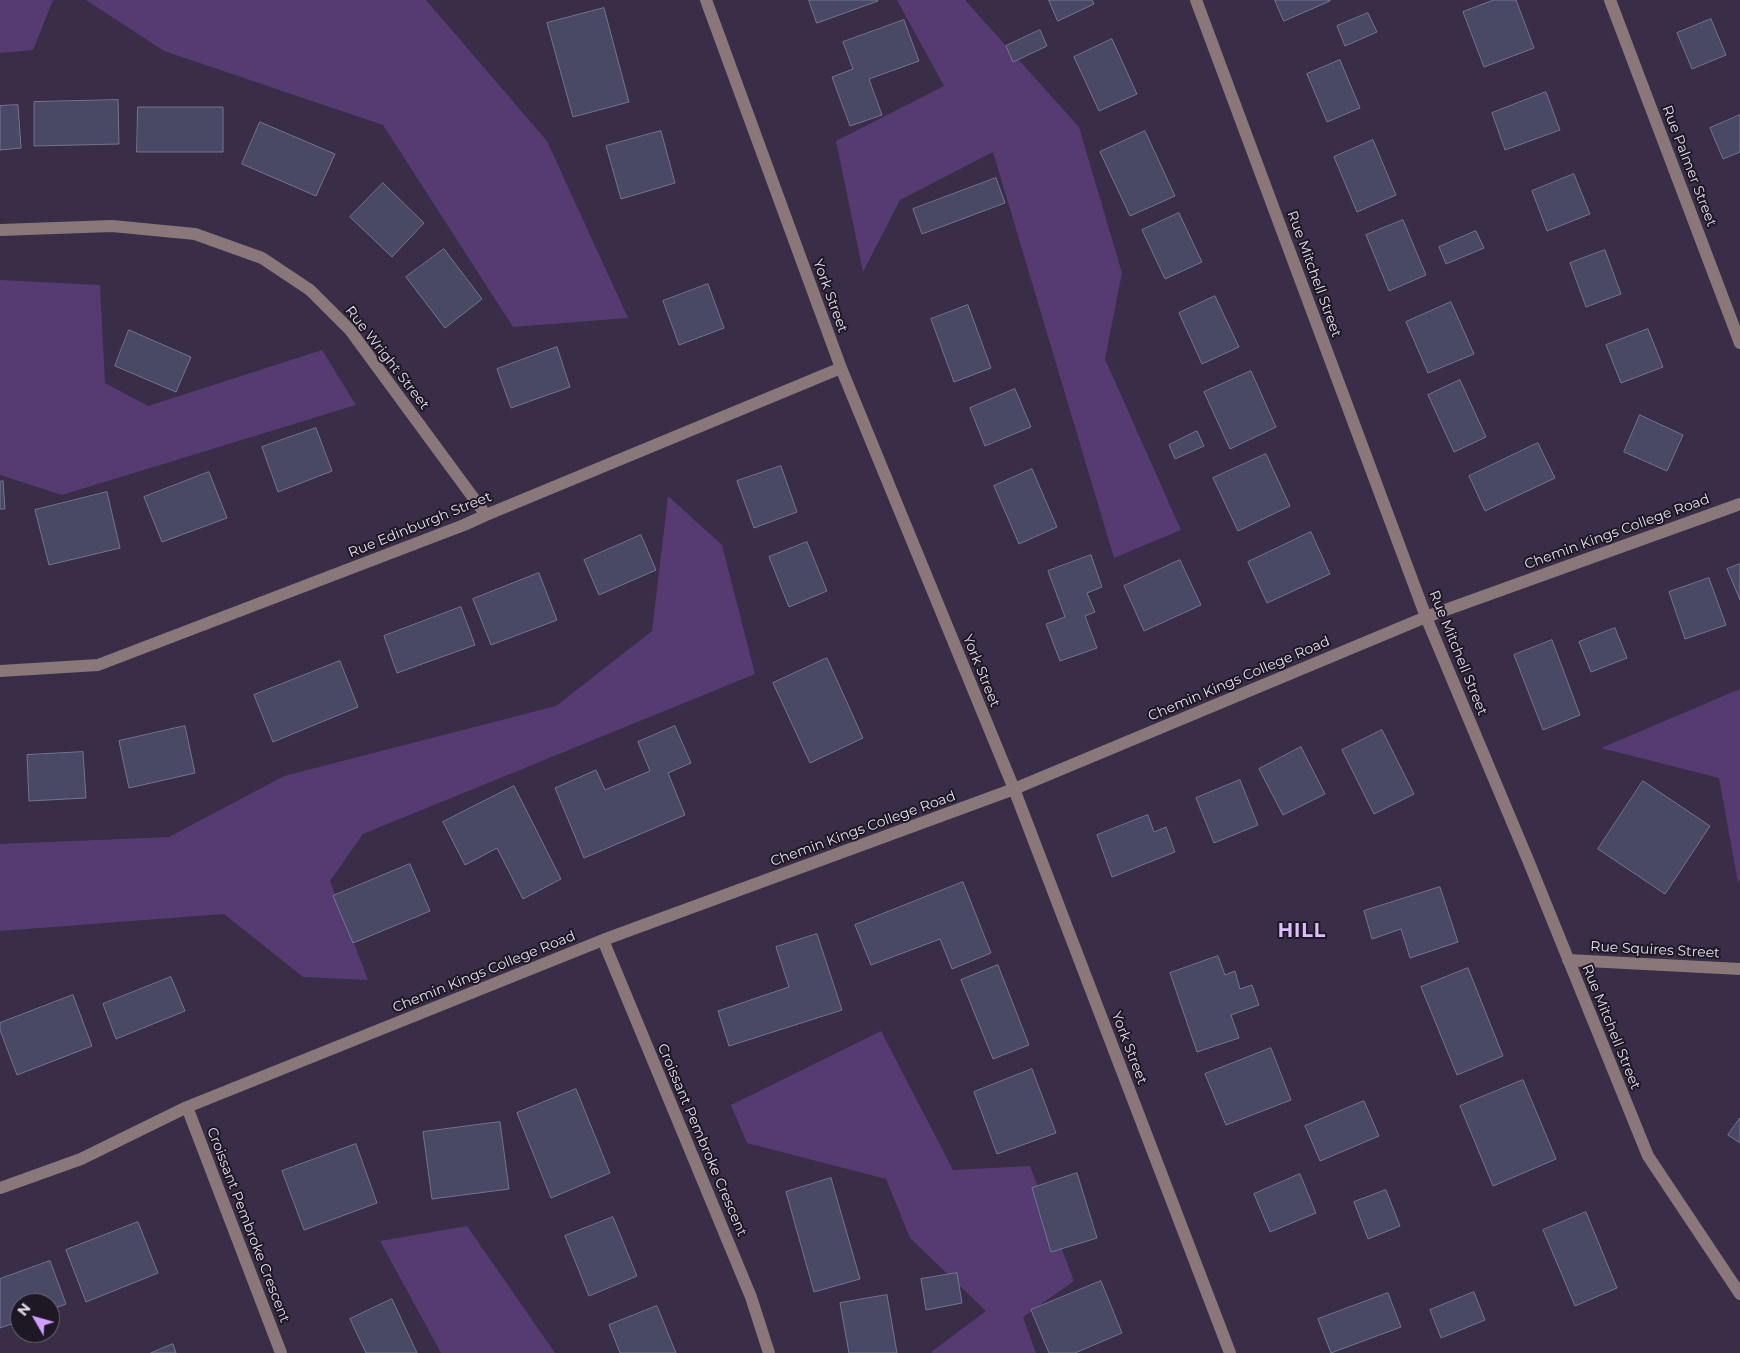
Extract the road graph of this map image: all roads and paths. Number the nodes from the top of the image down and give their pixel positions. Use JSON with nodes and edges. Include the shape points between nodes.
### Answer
{"nodes":[{"id":1,"x":706,"y":0,"type":"edge"},
{"id":2,"x":1196,"y":0,"type":"edge"},
{"id":3,"x":1610,"y":0,"type":"edge"},
{"id":4,"x":0,"y":230,"type":"edge"},
{"id":5,"x":1740,"y":343,"type":"edge"},
{"id":6,"x":841,"y":368,"type":"junction"},
{"id":7,"x":1740,"y":504,"type":"edge"},
{"id":8,"x":486,"y":515,"type":"junction"},
{"id":9,"x":1426,"y":617,"type":"junction"},
{"id":10,"x":0,"y":672,"type":"edge"},
{"id":11,"x":1014,"y":789,"type":"junction"},
{"id":12,"x":603,"y":940,"type":"junction"},
{"id":13,"x":1568,"y":960,"type":"junction"},
{"id":14,"x":1740,"y":969,"type":"edge"},
{"id":15,"x":187,"y":1107,"type":"junction"},
{"id":16,"x":0,"y":1188,"type":"edge"},
{"id":17,"x":1740,"y":1294,"type":"edge"},
{"id":18,"x":280,"y":1353,"type":"edge"},
{"id":19,"x":769,"y":1353,"type":"edge"},
{"id":20,"x":1230,"y":1353,"type":"edge"}],
"edges":[{"from":1,"to":6,"type":"street","name":"York Street"},
{"from":2,"to":9,"type":"street","name":"Rue Mitchell Street"},
{"from":3,"to":5,"type":"street","name":"Rue Palmer Street"},
{"from":4,"to":8,"type":"street","name":"Rue Wright Street","via":[[112,226],[186,233],[262,258],[310,290],[350,330]]},
{"from":6,"to":8,"type":"street","name":"Rue Edinburgh Street"},
{"from":6,"to":11,"type":"street","name":"York Street"},
{"from":7,"to":9,"type":"street","name":"Chemin Kings College Road"},
{"from":8,"to":10,"type":"street","name":"Rue Edinburgh Street","via":[[98,665]]},
{"from":9,"to":11,"type":"street","name":"Chemin Kings College Road"},
{"from":9,"to":13,"type":"street","name":"Rue Mitchell Street"},
{"from":11,"to":12,"type":"street","name":"Chemin Kings College Road"},
{"from":11,"to":20,"type":"street","name":"York Street"},
{"from":12,"to":15,"type":"street","name":"Chemin Kings College Road"},
{"from":12,"to":19,"type":"street","name":"Croissant Pembroke Crescent","via":[[751,1297]]},
{"from":13,"to":14,"type":"street","name":"Rue Squires Street"},
{"from":13,"to":17,"type":"street","name":"Rue Mitchell Street","via":[[1648,1156]]},
{"from":15,"to":16,"type":"street","name":"Chemin Kings College Road","via":[[81,1158]]},
{"from":15,"to":18,"type":"street","name":"Croissant Pembroke Crescent"}]}
